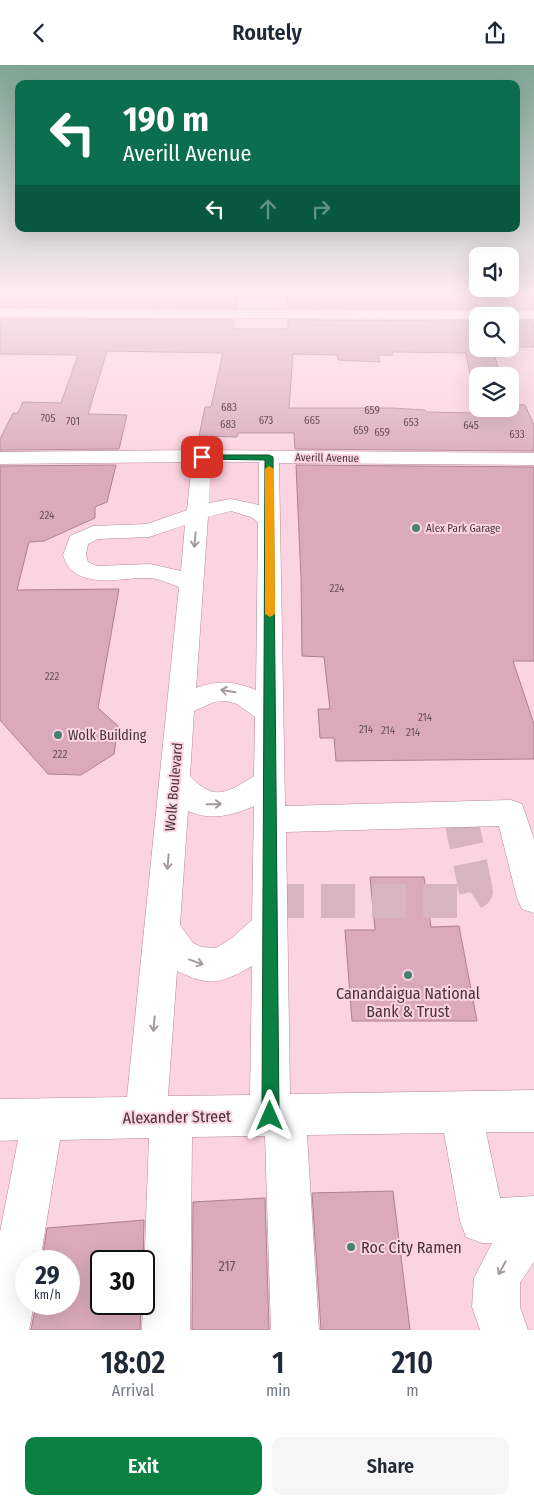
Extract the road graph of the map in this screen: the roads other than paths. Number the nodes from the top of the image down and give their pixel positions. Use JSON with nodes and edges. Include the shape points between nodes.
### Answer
{"nodes":[{"id":1,"x":202,"y":457,"type":"junction"},
{"id":2,"x":269,"y":457,"type":"junction"},
{"id":3,"x":0,"y":458,"type":"edge"},
{"id":4,"x":534,"y":459,"type":"edge"},
{"id":5,"x":197,"y":515,"type":"junction"},
{"id":6,"x":269,"y":520,"type":"junction"},
{"id":7,"x":191,"y":583,"type":"junction"},
{"id":8,"x":181,"y":706,"type":"junction"},
{"id":9,"x":270,"y":713,"type":"junction"},
{"id":10,"x":175,"y":780,"type":"junction"},
{"id":11,"x":270,"y":782,"type":"junction"},
{"id":12,"x":270,"y":819,"type":"junction"},
{"id":13,"x":534,"y":898,"type":"edge"},
{"id":14,"x":270,"y":927,"type":"junction"},
{"id":15,"x":162,"y":929,"type":"junction"},
{"id":16,"x":534,"y":1111,"type":"edge"},
{"id":17,"x":461,"y":1112,"type":"junction"},
{"id":18,"x":278,"y":1115,"type":"junction"},
{"id":19,"x":159,"y":1117,"type":"junction"},
{"id":20,"x":43,"y":1119,"type":"junction"},
{"id":21,"x":0,"y":1120,"type":"edge"},
{"id":22,"x":534,"y":1219,"type":"edge"},
{"id":23,"x":534,"y":1233,"type":"edge"},
{"id":24,"x":5,"y":1330,"type":"edge"},
{"id":25,"x":166,"y":1330,"type":"edge"},
{"id":26,"x":295,"y":1330,"type":"edge"},
{"id":27,"x":504,"y":1330,"type":"edge"}],
"edges":[{"from":1,"to":2,"type":"street","name":"Averill Avenue"},
{"from":1,"to":3,"type":"street","name":"Averill Avenue"},
{"from":1,"to":5,"type":"street","name":"Wolk Boulevard"},
{"from":2,"to":4,"type":"street","name":"Averill Avenue","via":[[324,466]]},
{"from":2,"to":6,"type":"street"},
{"from":5,"to":6,"type":"street","via":[[231,505],[259,512]]},
{"from":5,"to":7,"type":"street","name":"Wolk Boulevard","one_way":true},
{"from":5,"to":7,"type":"street","via":[[149,530],[93,533],[78,541],[72,554],[76,565],[86,572],[152,571]]},
{"from":6,"to":9,"type":"street"},
{"from":7,"to":8,"type":"street","name":"Wolk Boulevard"},
{"from":9,"to":8,"type":"street","one_way":true,"via":[[251,697],[231,691],[218,690]]},
{"from":8,"to":10,"type":"street","name":"Wolk Boulevard"},
{"from":9,"to":11,"type":"street"},
{"from":10,"to":11,"type":"street","one_way":true,"via":[[199,803],[214,805],[232,801]]},
{"from":10,"to":15,"type":"street","name":"Wolk Boulevard","one_way":true},
{"from":11,"to":12,"type":"street"},
{"from":12,"to":13,"type":"street","via":[[511,813]]},
{"from":12,"to":14,"type":"street"},
{"from":15,"to":14,"type":"street","one_way":true,"via":[[180,955],[200,964],[219,965],[245,950]]},
{"from":14,"to":18,"type":"street"},
{"from":15,"to":19,"type":"street","name":"Wolk Boulevard","one_way":true},
{"from":16,"to":17,"type":"street","name":"Alexander Street"},
{"from":17,"to":18,"type":"street","name":"Alexander Street"},
{"from":17,"to":22,"type":"street","via":[[482,1221]]},
{"from":18,"to":19,"type":"street","name":"Alexander Street"},
{"from":18,"to":26,"type":"street"},
{"from":19,"to":20,"type":"street","name":"Alexander Street"},
{"from":19,"to":25,"type":"street","name":"Wolk Boulevard"},
{"from":20,"to":21,"type":"street","name":"Alexander Street"},
{"from":20,"to":24,"type":"street"},
{"from":23,"to":27,"type":"street","one_way":true,"via":[[514,1249],[497,1278],[496,1307]]}]}
